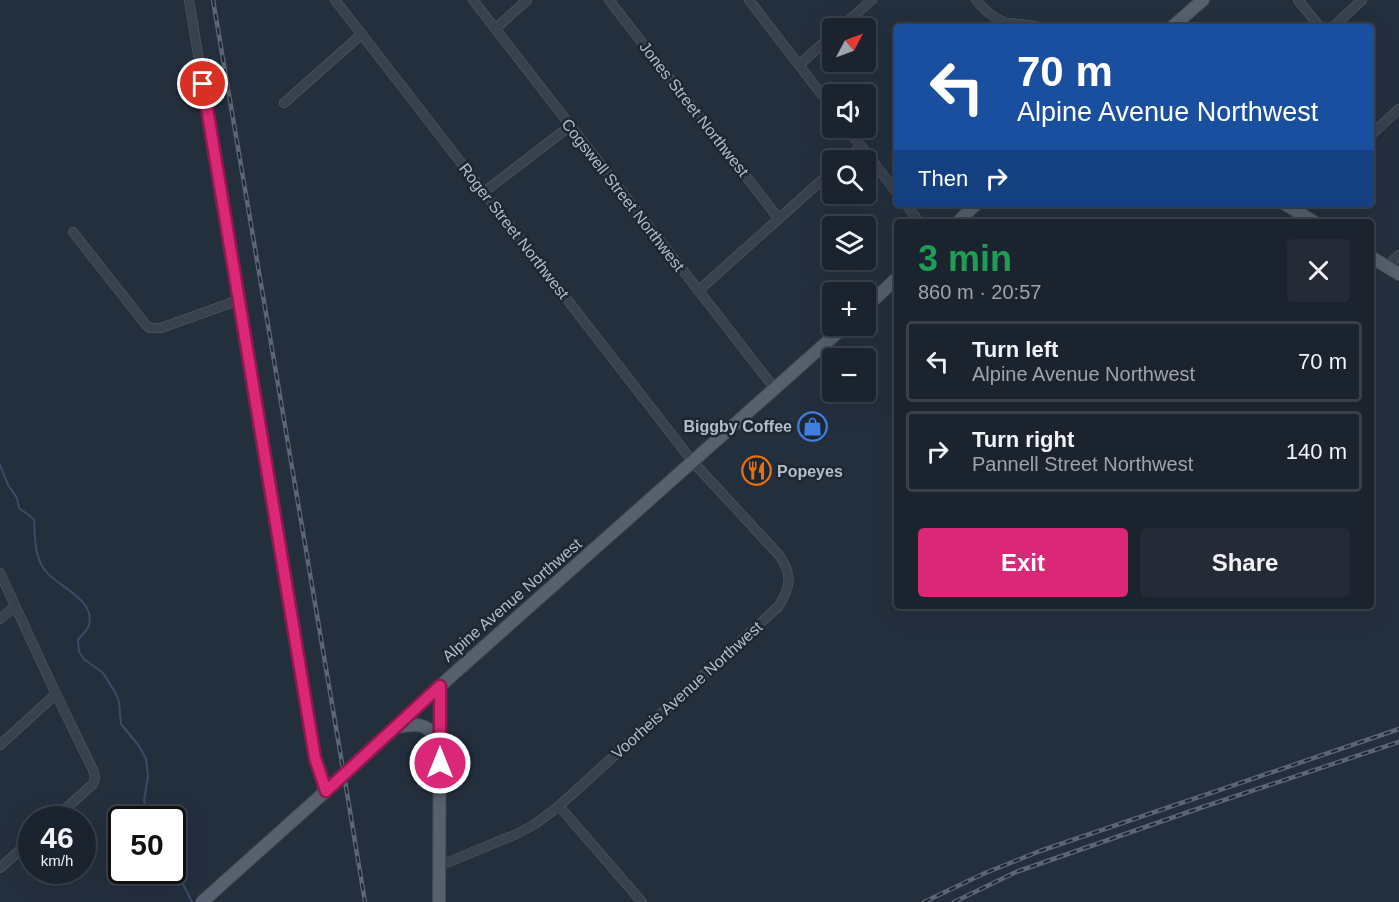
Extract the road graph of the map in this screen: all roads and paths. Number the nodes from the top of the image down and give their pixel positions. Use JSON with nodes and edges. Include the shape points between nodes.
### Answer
{"nodes":[{"id":1,"x":189,"y":0,"type":"edge"},
{"id":2,"x":335,"y":0,"type":"edge"},
{"id":3,"x":473,"y":0,"type":"edge"},
{"id":4,"x":526,"y":0,"type":"edge"},
{"id":5,"x":609,"y":0,"type":"edge"},
{"id":6,"x":748,"y":0,"type":"edge"},
{"id":7,"x":872,"y":0,"type":"edge"},
{"id":8,"x":976,"y":0,"type":"edge"},
{"id":9,"x":1203,"y":0,"type":"edge"},
{"id":10,"x":1298,"y":0,"type":"edge"},
{"id":11,"x":1362,"y":0,"type":"edge"},
{"id":12,"x":851,"y":18,"type":"edge"},
{"id":13,"x":1023,"y":24,"type":"edge"},
{"id":14,"x":1175,"y":24,"type":"edge"},
{"id":15,"x":1318,"y":24,"type":"edge"},
{"id":16,"x":1336,"y":24,"type":"edge"},
{"id":17,"x":495,"y":29,"type":"junction"},
{"id":18,"x":362,"y":34,"type":"junction"},
{"id":19,"x":822,"y":44,"type":"edge"},
{"id":20,"x":799,"y":66,"type":"junction"},
{"id":21,"x":822,"y":95,"type":"edge"},
{"id":22,"x":284,"y":104,"type":"dead end"},
{"id":23,"x":1399,"y":109,"type":"edge"},
{"id":24,"x":570,"y":126,"type":"junction"},
{"id":25,"x":1374,"y":132,"type":"edge"},
{"id":26,"x":855,"y":138,"type":"edge"},
{"id":27,"x":861,"y":146,"type":"junction"},
{"id":28,"x":856,"y":150,"type":"edge"},
{"id":29,"x":822,"y":180,"type":"edge"},
{"id":30,"x":894,"y":189,"type":"edge"},
{"id":31,"x":483,"y":192,"type":"junction"},
{"id":32,"x":973,"y":207,"type":"edge"},
{"id":33,"x":1293,"y":207,"type":"edge"},
{"id":34,"x":779,"y":219,"type":"junction"},
{"id":35,"x":961,"y":219,"type":"edge"},
{"id":36,"x":1310,"y":219,"type":"edge"},
{"id":37,"x":73,"y":232,"type":"dead end"},
{"id":38,"x":1399,"y":255,"type":"edge"},
{"id":39,"x":1374,"y":259,"type":"edge"},
{"id":40,"x":1386,"y":266,"type":"junction"},
{"id":41,"x":1399,"y":274,"type":"edge"},
{"id":42,"x":894,"y":281,"type":"edge"},
{"id":43,"x":698,"y":291,"type":"junction"},
{"id":44,"x":876,"y":298,"type":"edge"},
{"id":45,"x":239,"y":300,"type":"junction"},
{"id":46,"x":834,"y":336,"type":"edge"},
{"id":47,"x":775,"y":389,"type":"junction"},
{"id":48,"x":693,"y":462,"type":"junction"},
{"id":49,"x":0,"y":573,"type":"edge"},
{"id":50,"x":15,"y":606,"type":"junction"},
{"id":51,"x":0,"y":619,"type":"edge"},
{"id":52,"x":440,"y":686,"type":"junction"},
{"id":53,"x":56,"y":694,"type":"junction"},
{"id":54,"x":396,"y":727,"type":"junction"},
{"id":55,"x":0,"y":745,"type":"edge"},
{"id":56,"x":440,"y":752,"type":"junction"},
{"id":57,"x":326,"y":791,"type":"junction"},
{"id":58,"x":68,"y":806,"type":"edge"},
{"id":59,"x":559,"y":806,"type":"junction"},
{"id":60,"x":18,"y":852,"type":"edge"},
{"id":61,"x":439,"y":866,"type":"junction"},
{"id":62,"x":0,"y":868,"type":"edge"},
{"id":63,"x":203,"y":901,"type":"edge"},
{"id":64,"x":439,"y":902,"type":"edge"},
{"id":65,"x":642,"y":902,"type":"edge"}],
"edges":[{"from":1,"to":45,"type":"street"},
{"from":2,"to":18,"type":"street","name":"Roger Street Northwest"},
{"from":3,"to":17,"type":"street","name":"Cogswell Street Northwest"},
{"from":4,"to":17,"type":"street"},
{"from":5,"to":34,"type":"street","name":"Jones Street Northwest"},
{"from":6,"to":20,"type":"street"},
{"from":7,"to":12,"type":"street"},
{"from":8,"to":13,"type":"street","via":[[992,16]]},
{"from":9,"to":14,"type":"main road"},
{"from":10,"to":15,"type":"street"},
{"from":11,"to":16,"type":"street"},
{"from":17,"to":24,"type":"street","name":"Cogswell Street Northwest"},
{"from":18,"to":22,"type":"street"},
{"from":18,"to":31,"type":"street","name":"Roger Street Northwest"},
{"from":19,"to":20,"type":"street"},
{"from":20,"to":21,"type":"street"},
{"from":23,"to":25,"type":"street"},
{"from":24,"to":31,"type":"street"},
{"from":24,"to":43,"type":"street","name":"Cogswell Street Northwest"},
{"from":26,"to":27,"type":"street"},
{"from":27,"to":28,"type":"street"},
{"from":27,"to":30,"type":"street"},
{"from":29,"to":34,"type":"street"},
{"from":31,"to":48,"type":"street","name":"Roger Street Northwest"},
{"from":32,"to":35,"type":"main road"},
{"from":33,"to":36,"type":"main road"},
{"from":34,"to":43,"type":"street"},
{"from":37,"to":45,"type":"street","via":[[150,328],[161,328]]},
{"from":38,"to":40,"type":"street"},
{"from":39,"to":40,"type":"main road"},
{"from":40,"to":41,"type":"main road"},
{"from":42,"to":44,"type":"main road"},
{"from":43,"to":47,"type":"street","name":"Cogswell Street Northwest"},
{"from":45,"to":57,"type":"street","via":[[315,758]]},
{"from":46,"to":47,"type":"main road","name":"Alpine Avenue Northwest"},
{"from":47,"to":48,"type":"main road","name":"Alpine Avenue Northwest"},
{"from":48,"to":52,"type":"main road","name":"Alpine Avenue Northwest"},
{"from":48,"to":59,"type":"street","name":"Voorheis Avenue Northwest","via":[[779,555],[787,567],[786,594],[778,608]]},
{"from":49,"to":50,"type":"street"},
{"from":50,"to":51,"type":"street"},
{"from":50,"to":53,"type":"street"},
{"from":52,"to":54,"type":"main road","name":"Alpine Avenue Northwest"},
{"from":52,"to":56,"type":"main road"},
{"from":53,"to":55,"type":"street"},
{"from":53,"to":58,"type":"street","via":[[95,778]]},
{"from":54,"to":56,"type":"main road","via":[[419,724],[435,737]]},
{"from":54,"to":57,"type":"main road","name":"Alpine Avenue Northwest"},
{"from":56,"to":61,"type":"main road"},
{"from":57,"to":63,"type":"main road","name":"Alpine Avenue Northwest"},
{"from":59,"to":61,"type":"street","name":"Voorheis Avenue Northwest","via":[[519,833]]},
{"from":59,"to":65,"type":"street"},
{"from":60,"to":62,"type":"street"},
{"from":61,"to":64,"type":"main road"}]}
